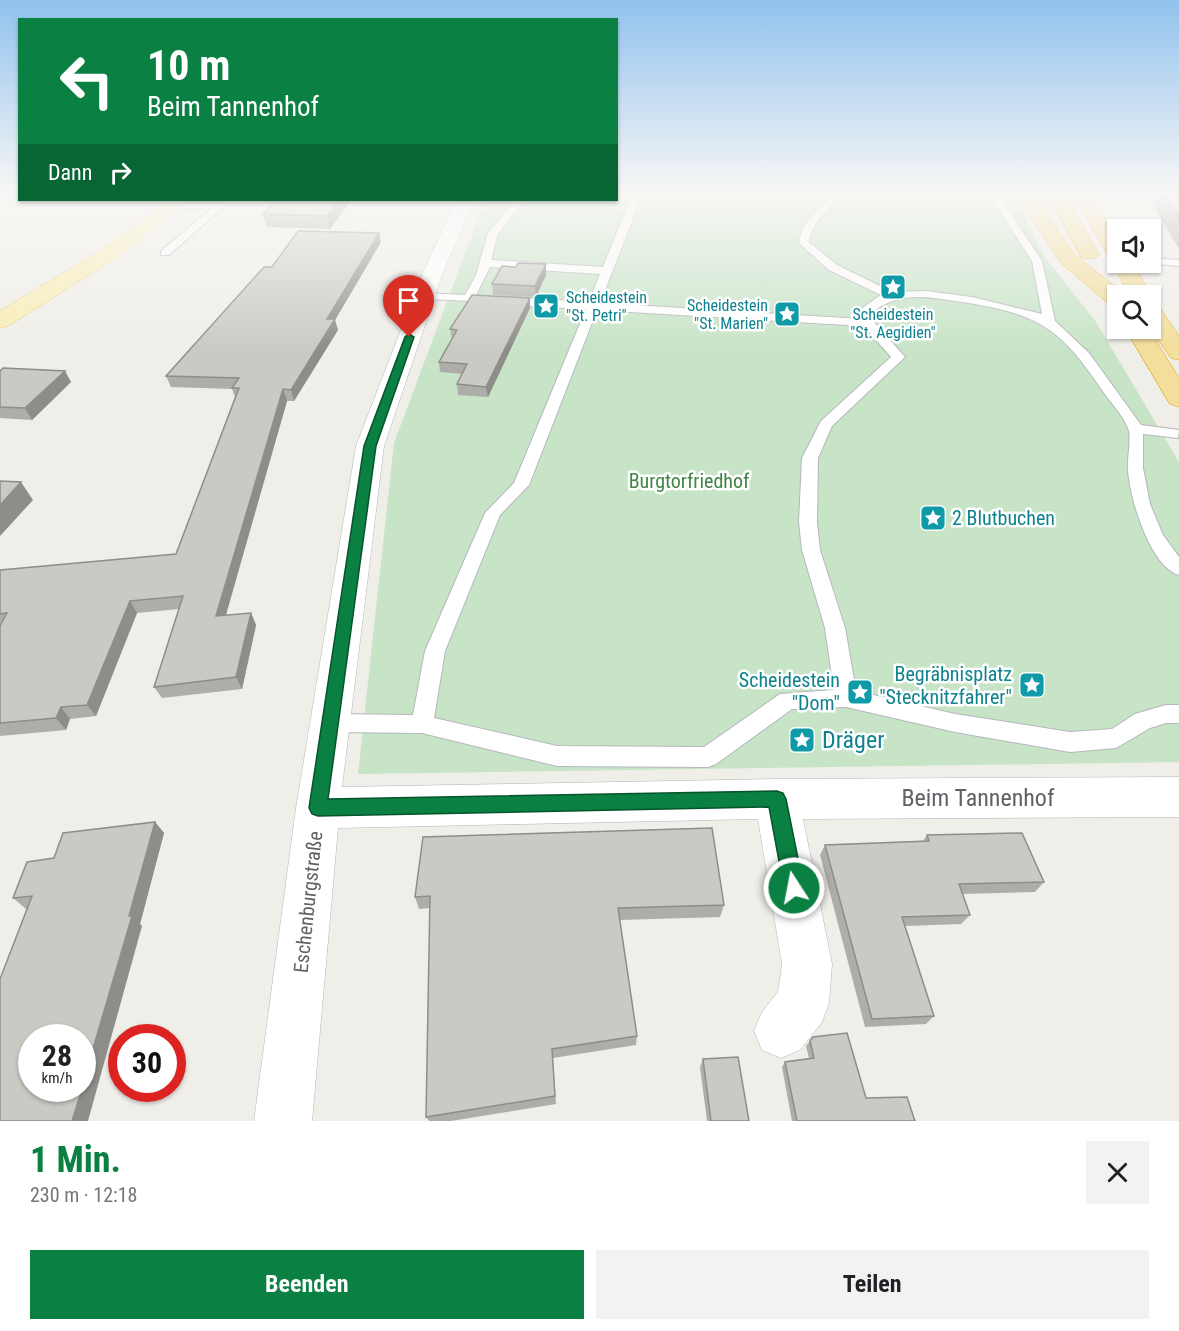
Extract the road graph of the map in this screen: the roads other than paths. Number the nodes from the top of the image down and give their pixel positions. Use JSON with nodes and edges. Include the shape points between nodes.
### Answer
{"nodes":[{"id":1,"x":120,"y":245,"type":"edge"},
{"id":2,"x":174,"y":245,"type":"edge"},
{"id":3,"x":446,"y":245,"type":"edge"},
{"id":4,"x":489,"y":245,"type":"edge"},
{"id":5,"x":617,"y":245,"type":"edge"},
{"id":6,"x":806,"y":245,"type":"edge"},
{"id":7,"x":1027,"y":245,"type":"edge"},
{"id":8,"x":1059,"y":245,"type":"edge"},
{"id":9,"x":1083,"y":245,"type":"edge"},
{"id":10,"x":165,"y":253,"type":"dead end"},
{"id":11,"x":1161,"y":262,"type":"edge"},
{"id":12,"x":484,"y":263,"type":"junction"},
{"id":13,"x":1179,"y":263,"type":"edge"},
{"id":14,"x":606,"y":272,"type":"junction"},
{"id":15,"x":1109,"y":285,"type":"edge"},
{"id":16,"x":1107,"y":290,"type":"edge"},
{"id":17,"x":890,"y":295,"type":"junction"},
{"id":18,"x":424,"y":296,"type":"junction"},
{"id":19,"x":480,"y":299,"type":"junction"},
{"id":20,"x":593,"y":306,"type":"junction"},
{"id":21,"x":0,"y":321,"type":"edge"},
{"id":22,"x":1048,"y":321,"type":"junction"},
{"id":23,"x":868,"y":323,"type":"junction"},
{"id":24,"x":1161,"y":326,"type":"edge"},
{"id":25,"x":1143,"y":339,"type":"edge"},
{"id":26,"x":1179,"y":353,"type":"edge"},
{"id":27,"x":1179,"y":399,"type":"edge"},
{"id":28,"x":1136,"y":429,"type":"junction"},
{"id":29,"x":1178,"y":435,"type":"edge"},
{"id":30,"x":1179,"y":569,"type":"edge"},
{"id":31,"x":846,"y":698,"type":"junction"},
{"id":32,"x":1179,"y":714,"type":"edge"},
{"id":33,"x":330,"y":723,"type":"junction"},
{"id":34,"x":422,"y":724,"type":"junction"},
{"id":35,"x":1179,"y":797,"type":"edge"},
{"id":36,"x":777,"y":799,"type":"junction"},
{"id":37,"x":318,"y":808,"type":"junction"},
{"id":38,"x":781,"y":1031,"type":"dead end"},
{"id":39,"x":283,"y":1121,"type":"edge"}],
"edges":[{"from":1,"to":21,"type":"main road"},
{"from":2,"to":10,"type":"lane"},
{"from":3,"to":18,"type":"street","name":"Eschenburgstraße"},
{"from":4,"to":12,"type":"lane"},
{"from":5,"to":14,"type":"lane"},
{"from":6,"to":17,"type":"lane","via":[[838,272]]},
{"from":7,"to":22,"type":"lane","via":[[1037,261]]},
{"from":8,"to":16,"type":"highway","via":[[1069,260]]},
{"from":9,"to":15,"type":"highway"},
{"from":11,"to":13,"type":"lane"},
{"from":12,"to":14,"type":"lane"},
{"from":12,"to":19,"type":"lane"},
{"from":14,"to":20,"type":"lane"},
{"from":17,"to":22,"type":"lane","via":[[964,298]]},
{"from":17,"to":23,"type":"lane","via":[[865,312]]},
{"from":18,"to":19,"type":"lane"},
{"from":18,"to":33,"type":"street","name":"Eschenburgstraße","via":[[370,446]]},
{"from":19,"to":20,"type":"lane"},
{"from":20,"to":23,"type":"lane"},
{"from":20,"to":34,"type":"lane","via":[[521,485],[493,513],[435,651]]},
{"from":22,"to":28,"type":"lane","via":[[1077,349]]},
{"from":23,"to":31,"type":"lane","via":[[898,357],[826,424],[810,458],[811,550],[835,628]]},
{"from":24,"to":26,"type":"highway"},
{"from":25,"to":27,"type":"highway"},
{"from":28,"to":29,"type":"lane"},
{"from":28,"to":30,"type":"lane","via":[[1134,460],[1141,508],[1165,553]]},
{"from":31,"to":32,"type":"lane","via":[[955,723],[1070,742],[1116,738],[1143,721]]},
{"from":31,"to":34,"type":"lane","via":[[788,700],[708,757],[557,756]]},
{"from":33,"to":34,"type":"lane"},
{"from":33,"to":37,"type":"street","name":"Eschenburgstraße"},
{"from":35,"to":36,"type":"street","name":"Beim Tannenhof"},
{"from":36,"to":37,"type":"street","name":"Beim Tannenhof"},
{"from":36,"to":38,"type":"street","via":[[807,964],[803,1003]]},
{"from":37,"to":39,"type":"street","name":"Eschenburgstraße"}]}
